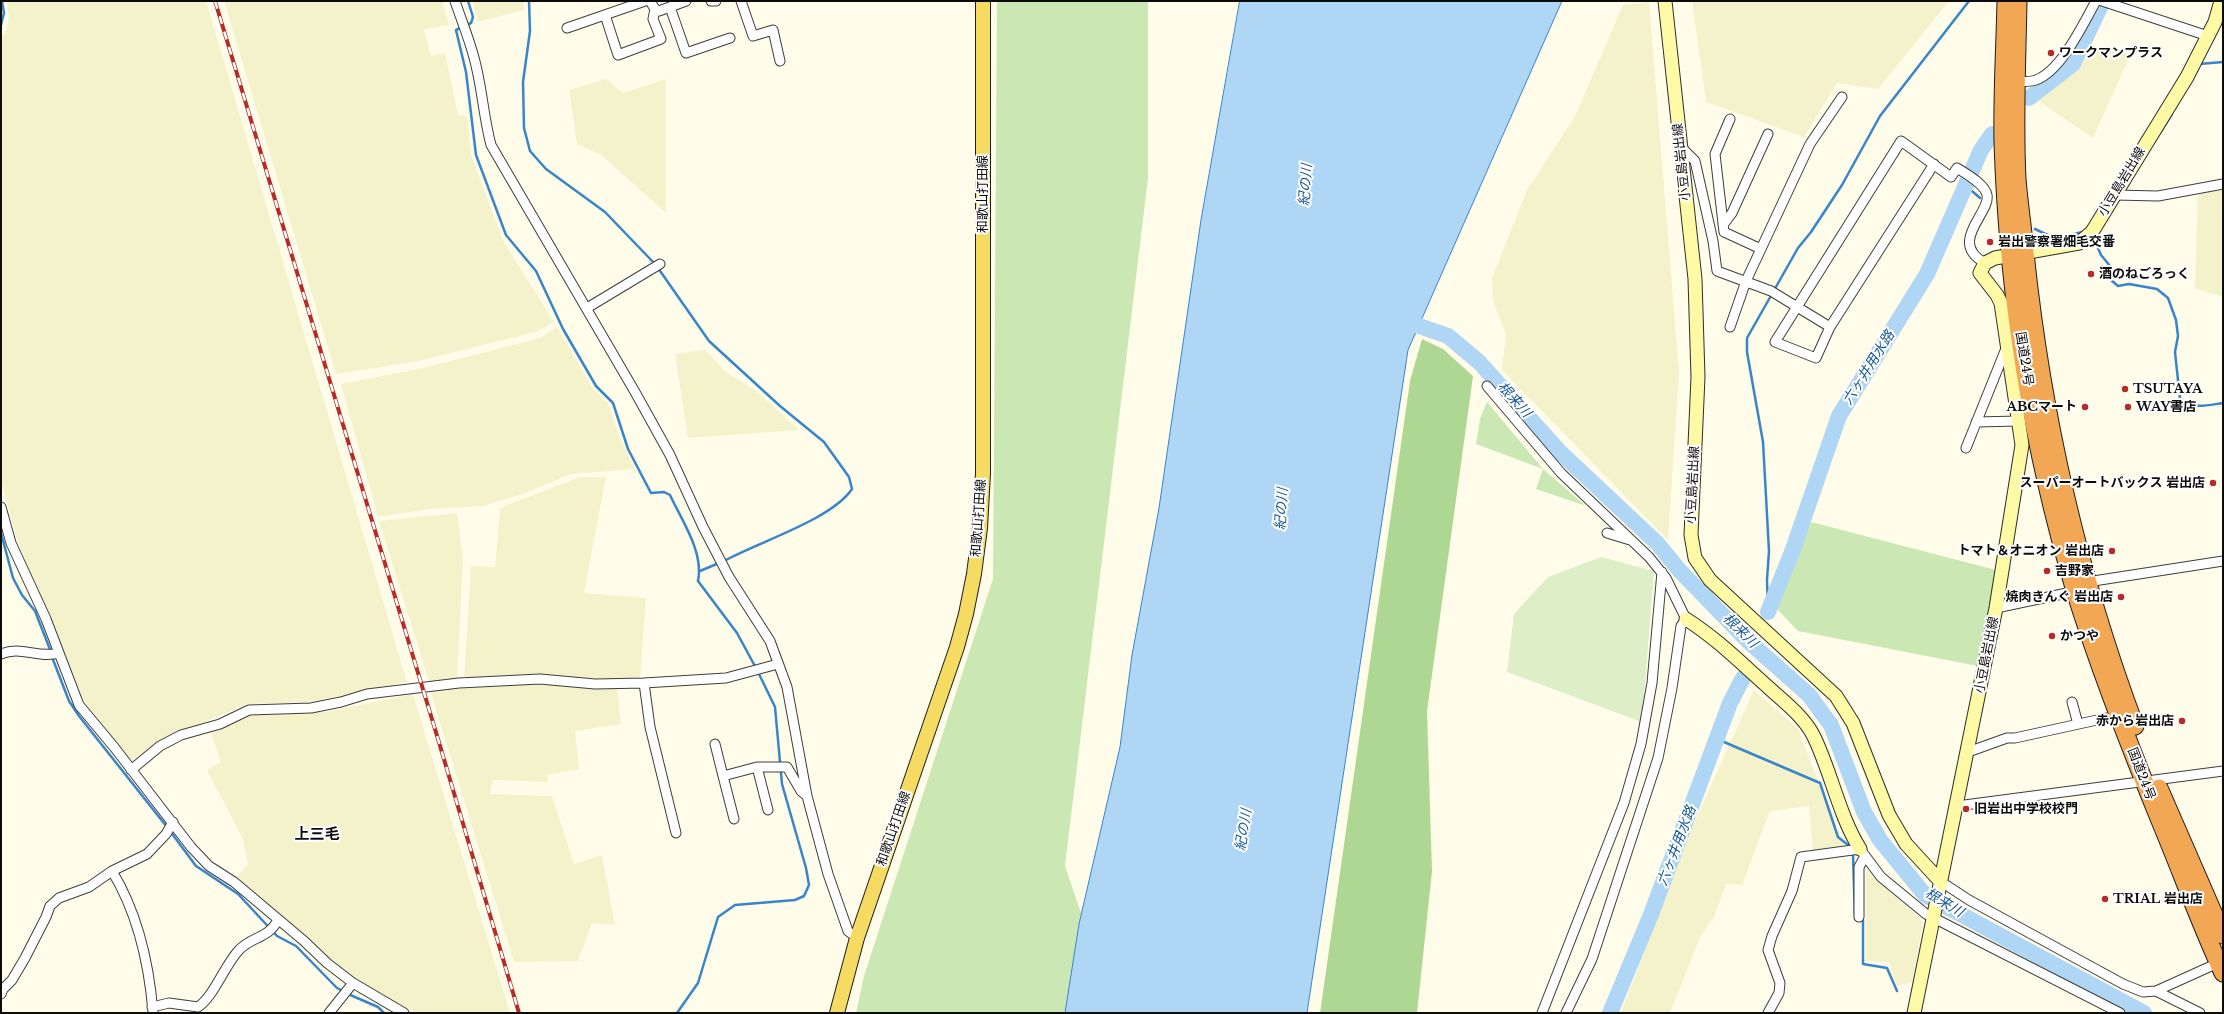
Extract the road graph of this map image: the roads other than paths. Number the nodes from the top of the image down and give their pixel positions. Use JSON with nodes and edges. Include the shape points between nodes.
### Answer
{"nodes":[{"id":1,"x":455,"y":1,"type":"edge"},
{"id":2,"x":646,"y":1,"type":"edge"},
{"id":3,"x":650,"y":1,"type":"edge"},
{"id":4,"x":686,"y":1,"type":"edge"},
{"id":5,"x":711,"y":1,"type":"edge"},
{"id":6,"x":716,"y":1,"type":"edge"},
{"id":7,"x":741,"y":1,"type":"edge"},
{"id":8,"x":983,"y":1,"type":"edge"},
{"id":9,"x":1665,"y":1,"type":"edge"},
{"id":10,"x":2006,"y":1,"type":"edge"},
{"id":11,"x":2018,"y":1,"type":"edge"},
{"id":12,"x":2096,"y":1,"type":"edge"},
{"id":13,"x":2221,"y":1,"type":"edge"},
{"id":14,"x":2106,"y":2,"type":"edge"},
{"id":15,"x":670,"y":7,"type":"junction"},
{"id":16,"x":655,"y":9,"type":"junction"},
{"id":17,"x":604,"y":15,"type":"junction"},
{"id":18,"x":567,"y":28,"type":"dead end"},
{"id":19,"x":2208,"y":36,"type":"junction"},
{"id":20,"x":730,"y":38,"type":"dead end"},
{"id":21,"x":780,"y":61,"type":"dead end"},
{"id":22,"x":2018,"y":82,"type":"junction"},
{"id":23,"x":1842,"y":97,"type":"dead end"},
{"id":24,"x":1730,"y":119,"type":"dead end"},
{"id":25,"x":1768,"y":134,"type":"dead end"},
{"id":26,"x":1680,"y":147,"type":"junction"},
{"id":27,"x":1934,"y":164,"type":"junction"},
{"id":28,"x":2223,"y":184,"type":"edge"},
{"id":29,"x":2115,"y":195,"type":"junction"},
{"id":30,"x":1723,"y":225,"type":"junction"},
{"id":31,"x":1761,"y":249,"type":"junction"},
{"id":32,"x":2018,"y":255,"type":"junction"},
{"id":33,"x":1985,"y":263,"type":"junction"},
{"id":34,"x":660,"y":264,"type":"dead end"},
{"id":35,"x":1746,"y":281,"type":"junction"},
{"id":36,"x":1796,"y":307,"type":"junction"},
{"id":37,"x":586,"y":308,"type":"junction"},
{"id":38,"x":1730,"y":327,"type":"dead end"},
{"id":39,"x":1830,"y":327,"type":"junction"},
{"id":40,"x":2007,"y":346,"type":"junction"},
{"id":41,"x":1487,"y":386,"type":"dead end"},
{"id":42,"x":2019,"y":421,"type":"junction"},
{"id":43,"x":1976,"y":422,"type":"junction"},
{"id":44,"x":1966,"y":448,"type":"dead end"},
{"id":45,"x":1,"y":507,"type":"edge"},
{"id":46,"x":1607,"y":533,"type":"dead end"},
{"id":47,"x":1631,"y":541,"type":"junction"},
{"id":48,"x":2223,"y":562,"type":"edge"},
{"id":49,"x":1662,"y":572,"type":"junction"},
{"id":50,"x":2081,"y":586,"type":"junction"},
{"id":51,"x":1996,"y":608,"type":"junction"},
{"id":52,"x":1686,"y":619,"type":"junction"},
{"id":53,"x":59,"y":653,"type":"junction"},
{"id":54,"x":1,"y":654,"type":"edge"},
{"id":55,"x":778,"y":664,"type":"junction"},
{"id":56,"x":644,"y":683,"type":"junction"},
{"id":57,"x":2072,"y":702,"type":"dead end"},
{"id":58,"x":2106,"y":718,"type":"dead end"},
{"id":59,"x":2078,"y":724,"type":"junction"},
{"id":60,"x":715,"y":744,"type":"dead end"},
{"id":61,"x":1968,"y":752,"type":"junction"},
{"id":62,"x":757,"y":767,"type":"junction"},
{"id":63,"x":131,"y":770,"type":"junction"},
{"id":64,"x":2223,"y":772,"type":"edge"},
{"id":65,"x":723,"y":776,"type":"junction"},
{"id":66,"x":2150,"y":782,"type":"junction"},
{"id":67,"x":807,"y":796,"type":"junction"},
{"id":68,"x":1957,"y":806,"type":"junction"},
{"id":69,"x":768,"y":810,"type":"dead end"},
{"id":70,"x":734,"y":819,"type":"dead end"},
{"id":71,"x":173,"y":822,"type":"junction"},
{"id":72,"x":676,"y":834,"type":"dead end"},
{"id":73,"x":1863,"y":853,"type":"junction"},
{"id":74,"x":112,"y":871,"type":"junction"},
{"id":75,"x":1939,"y":886,"type":"junction"},
{"id":76,"x":1933,"y":915,"type":"junction"},
{"id":77,"x":1859,"y":917,"type":"dead end"},
{"id":78,"x":278,"y":920,"type":"junction"},
{"id":79,"x":2223,"y":935,"type":"edge"},
{"id":80,"x":857,"y":938,"type":"junction"},
{"id":81,"x":2221,"y":968,"type":"edge"},
{"id":82,"x":353,"y":983,"type":"junction"},
{"id":83,"x":2156,"y":991,"type":"junction"},
{"id":84,"x":1,"y":994,"type":"edge"},
{"id":85,"x":153,"y":1010,"type":"edge"},
{"id":86,"x":329,"y":1013,"type":"edge"},
{"id":87,"x":404,"y":1013,"type":"edge"},
{"id":88,"x":838,"y":1013,"type":"edge"},
{"id":89,"x":1542,"y":1013,"type":"edge"},
{"id":90,"x":1566,"y":1013,"type":"edge"},
{"id":91,"x":1768,"y":1013,"type":"edge"},
{"id":92,"x":1914,"y":1013,"type":"edge"},
{"id":93,"x":2120,"y":1013,"type":"edge"},
{"id":94,"x":2200,"y":1013,"type":"edge"}],
"edges":[{"from":1,"to":37,"type":"street","via":[[474,54],[491,145]]},
{"from":2,"to":17,"type":"street"},
{"from":3,"to":16,"type":"street"},
{"from":4,"to":15,"type":"street"},
{"from":5,"to":6,"type":"street"},
{"from":7,"to":21,"type":"street","via":[[753,36],[773,30]]},
{"from":8,"to":80,"type":"main road","name":"和歌山打田線","via":[[983,473],[974,574],[957,647]]},
{"from":9,"to":26,"type":"main road","name":"小豆島岩出線"},
{"from":10,"to":32,"type":"highway","name":"国道24号","via":[[2003,140]]},
{"from":11,"to":22,"type":"highway","name":"国道24号"},
{"from":12,"to":22,"type":"street","via":[[2074,41],[2058,63],[2036,80]]},
{"from":13,"to":19,"type":"main road","name":"小豆島岩出線"},
{"from":14,"to":19,"type":"street"},
{"from":15,"to":16,"type":"street","via":[[659,11]]},
{"from":15,"to":20,"type":"street","via":[[686,53]]},
{"from":16,"to":17,"type":"street","via":[[653,19],[661,40],[618,55]]},
{"from":17,"to":18,"type":"street"},
{"from":19,"to":29,"type":"main road","name":"小豆島岩出線","via":[[2187,77]]},
{"from":22,"to":32,"type":"highway","name":"国道24号"},
{"from":23,"to":31,"type":"street","via":[[1810,144]]},
{"from":24,"to":30,"type":"street","via":[[1715,154]]},
{"from":25,"to":30,"type":"street","via":[[1732,213]]},
{"from":26,"to":35,"type":"street","via":[[1695,161],[1717,271]]},
{"from":26,"to":75,"type":"main road","name":"小豆島岩出線","via":[[1695,279],[1698,377],[1691,535],[1695,558],[1710,580],[1836,696],[1853,723],[1889,815],[1906,844]]},
{"from":27,"to":33,"type":"street","via":[[1951,176],[1957,168],[1983,188],[1987,195],[1973,226],[1970,245],[1975,258]]},
{"from":27,"to":36,"type":"street","via":[[1901,140]]},
{"from":27,"to":39,"type":"street"},
{"from":28,"to":29,"type":"street","via":[[2158,196]]},
{"from":29,"to":32,"type":"main road","name":"小豆島岩出線","via":[[2092,232],[2079,243]]},
{"from":30,"to":31,"type":"street","via":[[1724,232]]},
{"from":31,"to":35,"type":"street"},
{"from":32,"to":33,"type":"main road","name":"小豆島岩出線","via":[[1994,258]]},
{"from":32,"to":50,"type":"highway","name":"国道24号","via":[[2023,355],[2040,453]]},
{"from":33,"to":40,"type":"main road","name":"小豆島岩出線","via":[[1980,273],[2001,303]]},
{"from":34,"to":37,"type":"street"},
{"from":35,"to":36,"type":"street","via":[[1774,293]]},
{"from":35,"to":38,"type":"street"},
{"from":36,"to":39,"type":"street"},
{"from":36,"to":39,"type":"street","via":[[1775,342],[1816,358]]},
{"from":37,"to":55,"type":"street","via":[[670,455],[729,578],[770,640]]},
{"from":40,"to":42,"type":"main road","name":"小豆島岩出線"},
{"from":40,"to":43,"type":"street"},
{"from":41,"to":47,"type":"street","via":[[1561,473]]},
{"from":42,"to":43,"type":"street"},
{"from":42,"to":51,"type":"main road","name":"小豆島岩出線","via":[[2022,445]]},
{"from":43,"to":44,"type":"street"},
{"from":45,"to":53,"type":"street","via":[[12,543]]},
{"from":46,"to":47,"type":"street"},
{"from":47,"to":49,"type":"street"},
{"from":48,"to":50,"type":"street"},
{"from":49,"to":52,"type":"street"},
{"from":49,"to":89,"type":"street","via":[[1652,683],[1641,744],[1624,803]]},
{"from":50,"to":51,"type":"street"},
{"from":50,"to":66,"type":"highway","name":"国道24号","via":[[2099,664]]},
{"from":51,"to":61,"type":"main road","name":"小豆島岩出線"},
{"from":52,"to":73,"type":"main road","via":[[1721,645],[1804,722],[1815,738],[1850,832]]},
{"from":52,"to":90,"type":"street","via":[[1681,626],[1658,758],[1592,959]]},
{"from":53,"to":54,"type":"street","via":[[47,656],[10,650]]},
{"from":53,"to":63,"type":"street","via":[[79,705]]},
{"from":55,"to":56,"type":"street","via":[[726,678]]},
{"from":55,"to":67,"type":"street","via":[[787,687]]},
{"from":56,"to":63,"type":"street","via":[[595,684],[540,679],[459,683],[367,694],[310,708],[249,710],[220,724],[181,734],[160,746]]},
{"from":56,"to":72,"type":"street","via":[[650,727]]},
{"from":57,"to":59,"type":"street"},
{"from":58,"to":59,"type":"street"},
{"from":59,"to":61,"type":"street","via":[[2007,738]]},
{"from":60,"to":65,"type":"street"},
{"from":61,"to":68,"type":"main road","name":"小豆島岩出線"},
{"from":62,"to":65,"type":"street"},
{"from":62,"to":67,"type":"street","via":[[787,767],[801,791]]},
{"from":62,"to":69,"type":"street"},
{"from":63,"to":71,"type":"street"},
{"from":64,"to":66,"type":"street"},
{"from":65,"to":70,"type":"street"},
{"from":66,"to":68,"type":"street"},
{"from":66,"to":79,"type":"highway","name":"国道24号"},
{"from":66,"to":81,"type":"highway","name":"国道24号"},
{"from":67,"to":80,"type":"street","via":[[848,932]]},
{"from":68,"to":75,"type":"main road","name":"小豆島岩出線"},
{"from":71,"to":74,"type":"street","via":[[166,834],[147,854]]},
{"from":71,"to":78,"type":"street","via":[[209,866],[234,882]]},
{"from":73,"to":76,"type":"street","via":[[1881,877],[1926,914]]},
{"from":73,"to":77,"type":"street","via":[[1859,867]]},
{"from":73,"to":91,"type":"street","via":[[1801,857],[1792,891],[1768,950],[1780,983]]},
{"from":74,"to":84,"type":"street","via":[[89,888],[59,898],[50,906],[25,958]]},
{"from":74,"to":85,"type":"street","via":[[125,893],[145,957]]},
{"from":75,"to":76,"type":"main road","name":"小豆島岩出線"},
{"from":75,"to":83,"type":"street","via":[[2123,984],[2143,992]]},
{"from":76,"to":92,"type":"main road","name":"小豆島岩出線"},
{"from":76,"to":93,"type":"street"},
{"from":78,"to":82,"type":"street"},
{"from":78,"to":85,"type":"street","via":[[268,934],[241,948],[198,1007],[169,1003]]},
{"from":80,"to":88,"type":"main road","name":"和歌山打田線"},
{"from":81,"to":83,"type":"street"},
{"from":82,"to":86,"type":"street"},
{"from":82,"to":87,"type":"street"},
{"from":83,"to":94,"type":"street"}]}
